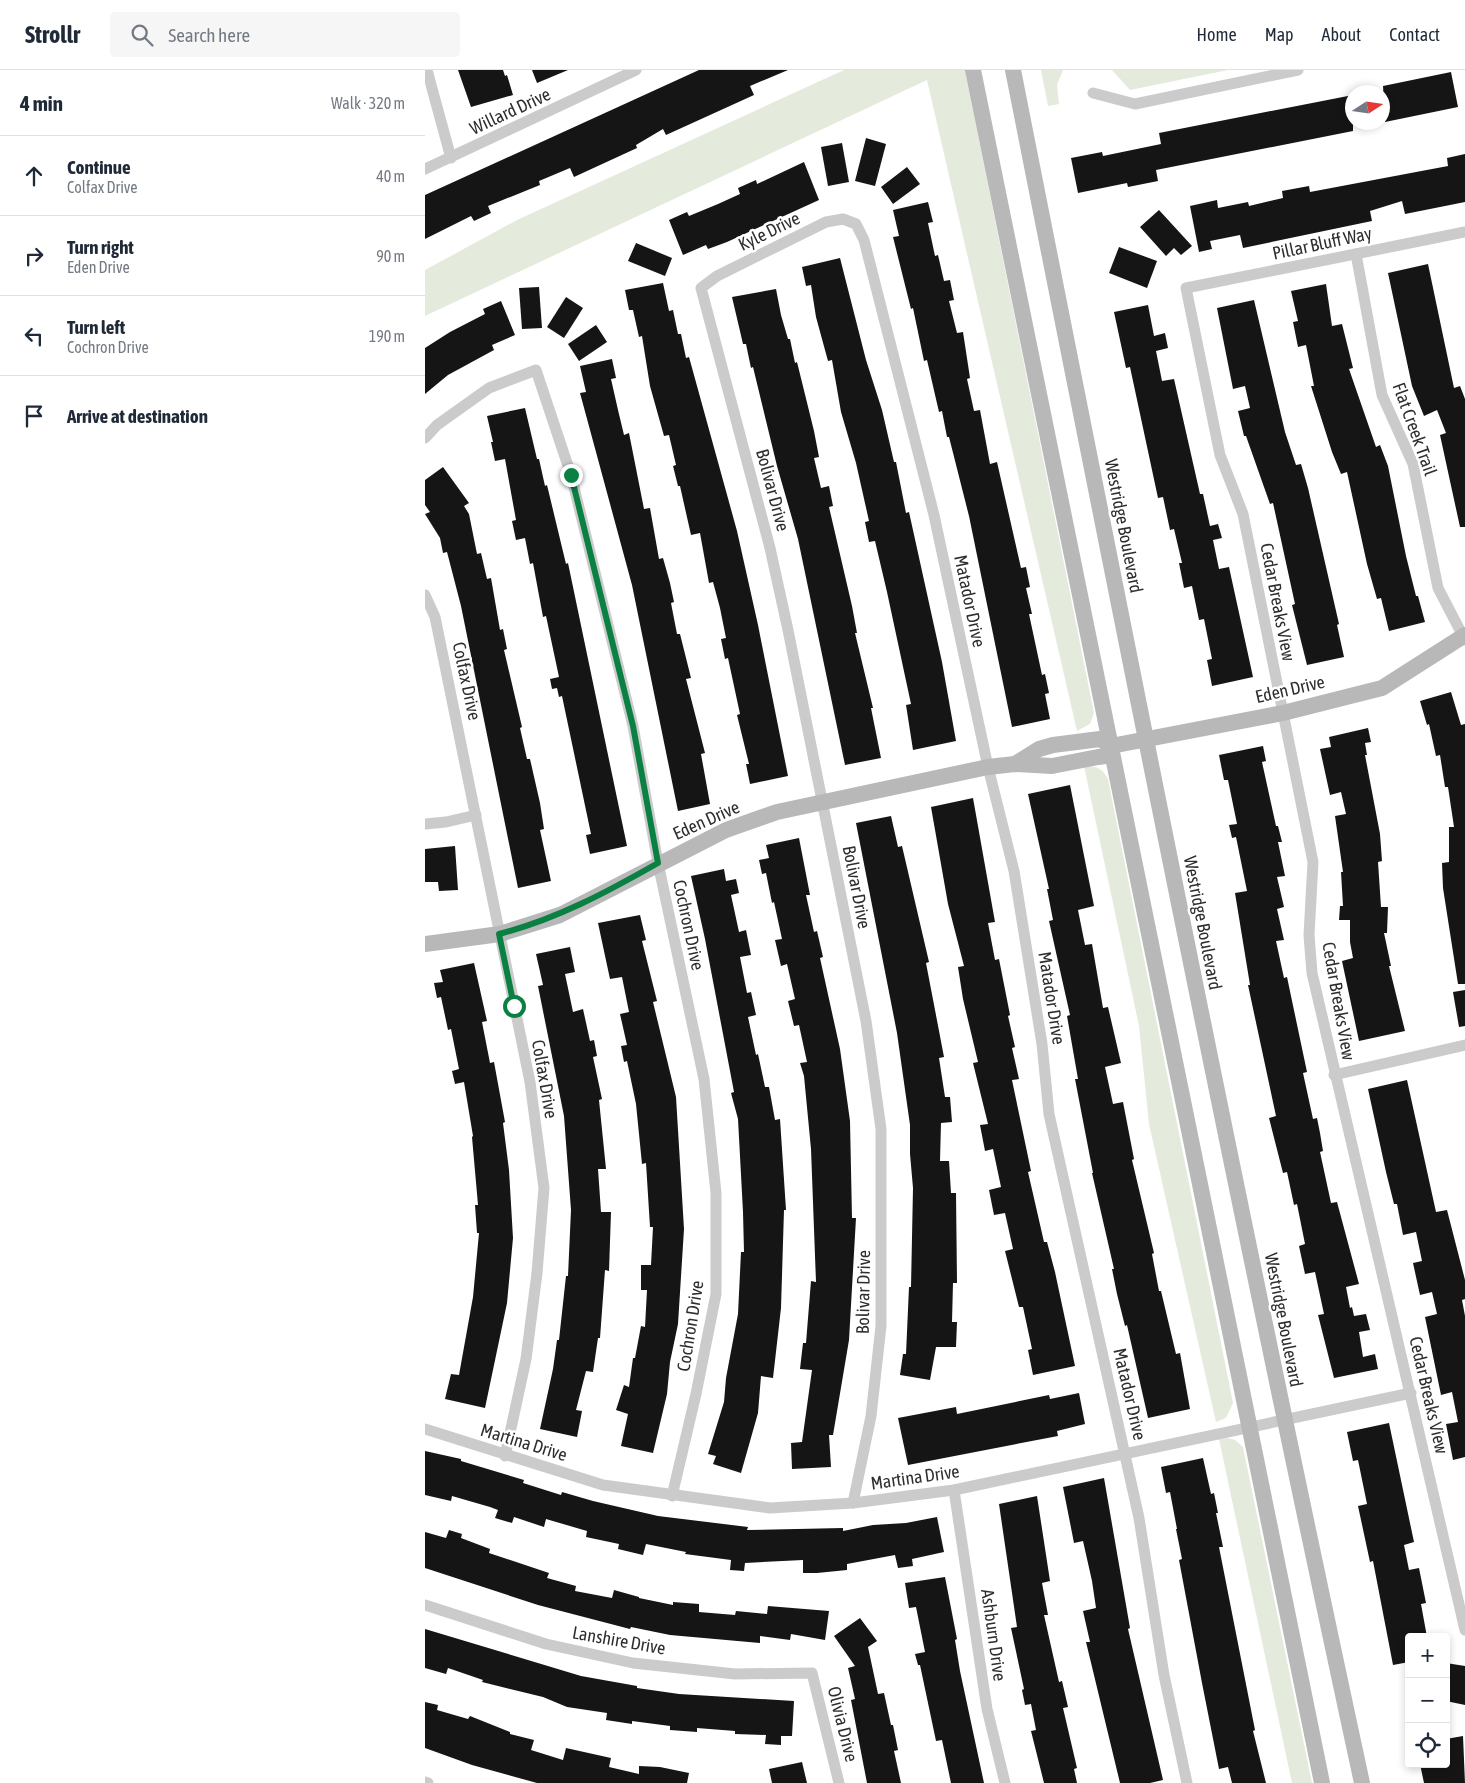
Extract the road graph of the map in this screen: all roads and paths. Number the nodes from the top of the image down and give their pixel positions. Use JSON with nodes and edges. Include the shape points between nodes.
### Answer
{"nodes":[{"id":1,"x":427,"y":70,"type":"edge"},
{"id":2,"x":636,"y":70,"type":"edge"},
{"id":3,"x":973,"y":70,"type":"edge"},
{"id":4,"x":1013,"y":70,"type":"edge"},
{"id":5,"x":1298,"y":70,"type":"edge"},
{"id":6,"x":1093,"y":93,"type":"dead end"},
{"id":7,"x":451,"y":158,"type":"junction"},
{"id":8,"x":425,"y":169,"type":"edge"},
{"id":9,"x":856,"y":224,"type":"joint"},
{"id":10,"x":1465,"y":232,"type":"edge"},
{"id":11,"x":1356,"y":254,"type":"junction"},
{"id":12,"x":701,"y":288,"type":"joint"},
{"id":13,"x":1186,"y":288,"type":"joint"},
{"id":14,"x":425,"y":438,"type":"edge"},
{"id":15,"x":425,"y":595,"type":"edge"},
{"id":16,"x":1464,"y":637,"type":"edge"},
{"id":17,"x":1283,"y":713,"type":"junction"},
{"id":18,"x":1145,"y":738,"type":"junction"},
{"id":19,"x":1111,"y":746,"type":"junction"},
{"id":20,"x":988,"y":767,"type":"junction"},
{"id":21,"x":823,"y":802,"type":"junction"},
{"id":22,"x":476,"y":815,"type":"junction"},
{"id":23,"x":425,"y":824,"type":"edge"},
{"id":24,"x":658,"y":863,"type":"junction"},
{"id":25,"x":499,"y":934,"type":"junction"},
{"id":26,"x":425,"y":944,"type":"edge"},
{"id":27,"x":1465,"y":1045,"type":"edge"},
{"id":28,"x":1334,"y":1075,"type":"junction"},
{"id":29,"x":1411,"y":1393,"type":"junction"},
{"id":30,"x":1284,"y":1420,"type":"junction"},
{"id":31,"x":1250,"y":1427,"type":"junction"},
{"id":32,"x":425,"y":1429,"type":"edge"},
{"id":33,"x":1125,"y":1454,"type":"junction"},
{"id":34,"x":505,"y":1456,"type":"junction"},
{"id":35,"x":954,"y":1490,"type":"junction"},
{"id":36,"x":672,"y":1496,"type":"junction"},
{"id":37,"x":853,"y":1503,"type":"junction"},
{"id":38,"x":425,"y":1605,"type":"edge"},
{"id":39,"x":1465,"y":1630,"type":"edge"},
{"id":40,"x":812,"y":1673,"type":"joint"},
{"id":41,"x":839,"y":1783,"type":"edge"},
{"id":42,"x":1005,"y":1783,"type":"edge"},
{"id":43,"x":1187,"y":1783,"type":"edge"},
{"id":44,"x":1322,"y":1783,"type":"edge"},
{"id":45,"x":1362,"y":1783,"type":"edge"}],
"edges":[{"from":1,"to":7,"type":"street"},
{"from":2,"to":7,"type":"street","name":"Willard Drive"},
{"from":3,"to":19,"type":"main road"},
{"from":4,"to":18,"type":"main road","name":"Westridge Boulevard"},
{"from":5,"to":6,"type":"street","via":[[1135,104]]},
{"from":7,"to":8,"type":"street","name":"Willard Drive"},
{"from":9,"to":12,"type":"street","name":"Kyle Drive","via":[[843,219],[826,222],[717,276]]},
{"from":9,"to":20,"type":"street","name":"Matador Drive","via":[[863,240],[934,515]]},
{"from":10,"to":11,"type":"street","name":"Pillar Bluff Way"},
{"from":11,"to":13,"type":"street","name":"Pillar Bluff Way"},
{"from":11,"to":16,"type":"street","name":"Flat Creek Trail","via":[[1382,395],[1413,464],[1438,588]]},
{"from":12,"to":21,"type":"street","name":"Bolivar Drive","via":[[769,548]]},
{"from":13,"to":17,"type":"street","name":"Cedar Breaks View","via":[[1219,455],[1243,514]]},
{"from":14,"to":24,"type":"street","name":"Cochron Drive","via":[[437,425],[489,388],[537,370],[571,475],[603,602],[633,726]]},
{"from":15,"to":22,"type":"street","name":"Colfax Drive","via":[[435,617]]},
{"from":16,"to":17,"type":"main road","name":"Eden Drive","via":[[1382,688]]},
{"from":17,"to":18,"type":"main road","name":"Eden Drive"},
{"from":17,"to":28,"type":"street","name":"Cedar Breaks View","via":[[1313,862],[1309,935],[1312,974]]},
{"from":18,"to":19,"type":"main road","name":"Eden Drive"},
{"from":18,"to":30,"type":"main road","name":"Westridge Boulevard"},
{"from":19,"to":20,"type":"main road","name":"Eden Drive","via":[[1105,756],[1052,766],[1015,764]]},
{"from":19,"to":31,"type":"main road"},
{"from":20,"to":21,"type":"main road","name":"Eden Drive"},
{"from":20,"to":33,"type":"street","name":"Matador Drive","via":[[1014,871],[1042,1044],[1049,1114]]},
{"from":21,"to":24,"type":"main road","name":"Eden Drive","via":[[777,812],[726,830]]},
{"from":21,"to":37,"type":"street","name":"Bolivar Drive","via":[[866,1021],[881,1129],[881,1326],[871,1416]]},
{"from":22,"to":23,"type":"street"},
{"from":22,"to":25,"type":"street","name":"Colfax Drive"},
{"from":24,"to":25,"type":"main road","name":"Eden Drive","via":[[560,915]]},
{"from":24,"to":36,"type":"street","name":"Cochron Drive","via":[[704,1079],[716,1193],[717,1294]]},
{"from":25,"to":26,"type":"main road","name":"Eden Drive"},
{"from":25,"to":34,"type":"street","name":"Colfax Drive","via":[[530,1082],[544,1188],[526,1359]]},
{"from":27,"to":28,"type":"street"},
{"from":28,"to":29,"type":"street","name":"Cedar Breaks View"},
{"from":29,"to":30,"type":"street","name":"Martina Drive"},
{"from":29,"to":39,"type":"street","name":"Cedar Breaks View"},
{"from":30,"to":31,"type":"street","name":"Martina Drive"},
{"from":30,"to":45,"type":"main road","name":"Westridge Boulevard"},
{"from":31,"to":33,"type":"street","name":"Martina Drive"},
{"from":31,"to":44,"type":"main road"},
{"from":32,"to":34,"type":"street","name":"Martina Drive"},
{"from":33,"to":35,"type":"street","name":"Martina Drive"},
{"from":33,"to":43,"type":"street","name":"Matador Drive","via":[[1139,1518],[1164,1675]]},
{"from":34,"to":36,"type":"street","name":"Martina Drive","via":[[603,1485]]},
{"from":35,"to":37,"type":"street","name":"Martina Drive"},
{"from":35,"to":42,"type":"street","name":"Ashburn Drive","via":[[987,1709]]},
{"from":36,"to":37,"type":"street","name":"Martina Drive","via":[[770,1508]]},
{"from":38,"to":40,"type":"street","name":"Lanshire Drive","via":[[546,1644],[633,1663],[735,1674]]},
{"from":40,"to":41,"type":"street","name":"Olivia Drive"}]}
